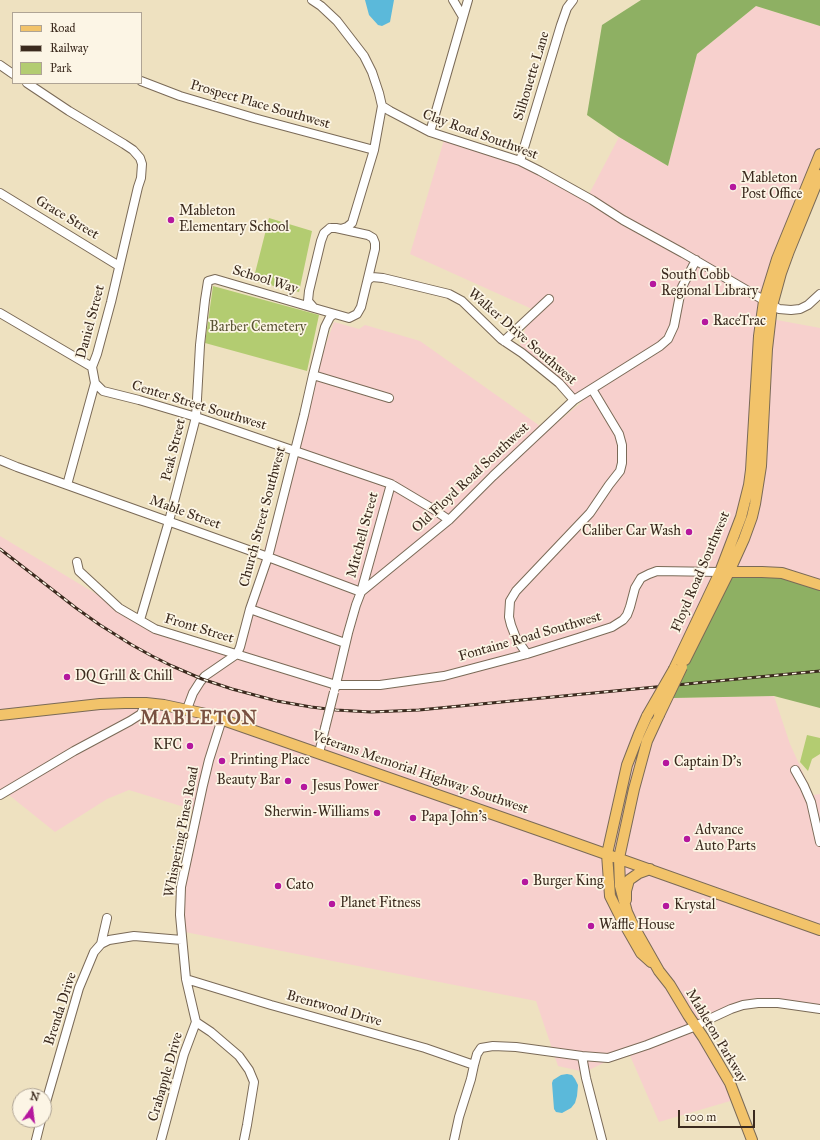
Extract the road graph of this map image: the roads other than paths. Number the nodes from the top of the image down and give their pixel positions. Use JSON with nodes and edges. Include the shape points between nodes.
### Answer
{"nodes":[{"id":1,"x":312,"y":0,"type":"edge"},
{"id":2,"x":453,"y":0,"type":"edge"},
{"id":3,"x":468,"y":0,"type":"edge"},
{"id":4,"x":573,"y":0,"type":"edge"},
{"id":5,"x":463,"y":17,"type":"junction"},
{"id":6,"x":0,"y":66,"type":"edge"},
{"id":7,"x":12,"y":73,"type":"edge"},
{"id":8,"x":142,"y":81,"type":"edge"},
{"id":9,"x":29,"y":84,"type":"edge"},
{"id":10,"x":382,"y":106,"type":"junction"},
{"id":11,"x":430,"y":132,"type":"junction"},
{"id":12,"x":374,"y":150,"type":"junction"},
{"id":13,"x":820,"y":154,"type":"edge"},
{"id":14,"x":520,"y":161,"type":"junction"},
{"id":15,"x":820,"y":175,"type":"edge"},
{"id":16,"x":0,"y":193,"type":"edge"},
{"id":17,"x":352,"y":222,"type":"junction"},
{"id":18,"x":341,"y":229,"type":"junction"},
{"id":19,"x":360,"y":233,"type":"junction"},
{"id":20,"x":696,"y":260,"type":"junction"},
{"id":21,"x":371,"y":265,"type":"junction"},
{"id":22,"x":119,"y":266,"type":"junction"},
{"id":23,"x":383,"y":278,"type":"junction"},
{"id":24,"x":368,"y":280,"type":"junction"},
{"id":25,"x":208,"y":281,"type":"joint"},
{"id":26,"x":309,"y":291,"type":"junction"},
{"id":27,"x":820,"y":294,"type":"edge"},
{"id":28,"x":549,"y":299,"type":"dead end"},
{"id":29,"x":290,"y":302,"type":"junction"},
{"id":30,"x":768,"y":303,"type":"junction"},
{"id":31,"x":314,"y":308,"type":"junction"},
{"id":32,"x":322,"y":311,"type":"junction"},
{"id":33,"x":0,"y":313,"type":"edge"},
{"id":34,"x":334,"y":314,"type":"junction"},
{"id":35,"x":325,"y":327,"type":"junction"},
{"id":36,"x":504,"y":341,"type":"junction"},
{"id":37,"x":92,"y":367,"type":"junction"},
{"id":38,"x":313,"y":375,"type":"junction"},
{"id":39,"x":95,"y":383,"type":"junction"},
{"id":40,"x":592,"y":389,"type":"junction"},
{"id":41,"x":389,"y":398,"type":"dead end"},
{"id":42,"x":574,"y":400,"type":"junction"},
{"id":43,"x":196,"y":417,"type":"junction"},
{"id":44,"x":294,"y":451,"type":"junction"},
{"id":45,"x":0,"y":460,"type":"edge"},
{"id":46,"x":390,"y":484,"type":"junction"},
{"id":47,"x":67,"y":485,"type":"junction"},
{"id":48,"x":449,"y":520,"type":"junction"},
{"id":49,"x":169,"y":521,"type":"junction"},
{"id":50,"x":268,"y":557,"type":"junction"},
{"id":51,"x":77,"y":562,"type":"dead end"},
{"id":52,"x":724,"y":572,"type":"junction"},
{"id":53,"x":820,"y":585,"type":"edge"},
{"id":54,"x":361,"y":592,"type":"junction"},
{"id":55,"x":250,"y":609,"type":"junction"},
{"id":56,"x":140,"y":620,"type":"junction"},
{"id":57,"x":346,"y":643,"type":"junction"},
{"id":58,"x":237,"y":654,"type":"junction"},
{"id":59,"x":527,"y":654,"type":"junction"},
{"id":60,"x":678,"y":668,"type":"junction"},
{"id":61,"x":335,"y":688,"type":"junction"},
{"id":62,"x":146,"y":703,"type":"junction"},
{"id":63,"x":187,"y":709,"type":"junction"},
{"id":64,"x":0,"y":715,"type":"edge"},
{"id":65,"x":222,"y":719,"type":"junction"},
{"id":66,"x":320,"y":753,"type":"junction"},
{"id":67,"x":795,"y":770,"type":"dead end"},
{"id":68,"x":0,"y":795,"type":"edge"},
{"id":69,"x":820,"y":842,"type":"edge"},
{"id":70,"x":607,"y":854,"type":"junction"},
{"id":71,"x":619,"y":858,"type":"junction"},
{"id":72,"x":650,"y":869,"type":"junction"},
{"id":73,"x":627,"y":912,"type":"junction"},
{"id":74,"x":107,"y":918,"type":"dead end"},
{"id":75,"x":820,"y":930,"type":"edge"},
{"id":76,"x":182,"y":940,"type":"junction"},
{"id":77,"x":101,"y":944,"type":"junction"},
{"id":78,"x":659,"y":971,"type":"junction"},
{"id":79,"x":186,"y":979,"type":"junction"},
{"id":80,"x":820,"y":1009,"type":"edge"},
{"id":81,"x":196,"y":1022,"type":"junction"},
{"id":82,"x":696,"y":1026,"type":"junction"},
{"id":83,"x":582,"y":1056,"type":"junction"},
{"id":84,"x":474,"y":1065,"type":"junction"},
{"id":85,"x":50,"y":1088,"type":"edge"},
{"id":86,"x":39,"y":1128,"type":"edge"},
{"id":87,"x":36,"y":1140,"type":"edge"},
{"id":88,"x":161,"y":1140,"type":"edge"},
{"id":89,"x":244,"y":1140,"type":"edge"},
{"id":90,"x":454,"y":1140,"type":"edge"},
{"id":91,"x":602,"y":1140,"type":"edge"},
{"id":92,"x":752,"y":1140,"type":"edge"}],
"edges":[{"from":1,"to":10,"type":"street","via":[[337,21],[364,56],[372,72]]},
{"from":2,"to":5,"type":"street"},
{"from":3,"to":5,"type":"street"},
{"from":4,"to":14,"type":"street","name":"Silhouette Lane","via":[[561,25]]},
{"from":5,"to":11,"type":"street"},
{"from":6,"to":7,"type":"street"},
{"from":8,"to":12,"type":"street","name":"Prospect Place Southwest","via":[[180,96],[254,118]]},
{"from":9,"to":22,"type":"street","name":"Daniel Street","via":[[124,144],[140,158],[141,178]]},
{"from":10,"to":11,"type":"street","name":"Clay Road Southwest"},
{"from":10,"to":12,"type":"street"},
{"from":11,"to":14,"type":"street","name":"Clay Road Southwest"},
{"from":12,"to":17,"type":"street"},
{"from":13,"to":30,"type":"main road","name":"Floyd Road Southwest","via":[[777,259]]},
{"from":14,"to":20,"type":"street","name":"Clay Road Southwest"},
{"from":15,"to":30,"type":"main road","name":"Floyd Road Southwest"},
{"from":16,"to":22,"type":"street","name":"Grace Street"},
{"from":17,"to":18,"type":"street"},
{"from":17,"to":19,"type":"street"},
{"from":18,"to":19,"type":"street"},
{"from":18,"to":26,"type":"street","via":[[330,228],[324,233]]},
{"from":19,"to":21,"type":"street","via":[[373,238],[375,243]]},
{"from":20,"to":30,"type":"street","name":"Clay Road Southwest"},
{"from":20,"to":40,"type":"street","name":"Old Floyd Road Southwest","via":[[682,286],[674,326],[668,339]]},
{"from":21,"to":23,"type":"street","via":[[373,271]]},
{"from":21,"to":24,"type":"street"},
{"from":22,"to":37,"type":"street","name":"Daniel Street"},
{"from":23,"to":24,"type":"street","name":"Walker Drive Southwest","via":[[372,277]]},
{"from":23,"to":36,"type":"street","name":"Walker Drive Southwest","via":[[449,294],[462,301]]},
{"from":24,"to":34,"type":"street","via":[[361,307],[356,314],[349,318]]},
{"from":25,"to":29,"type":"street","name":"School Way","via":[[215,279]]},
{"from":25,"to":43,"type":"street","name":"Peak Street","via":[[200,345]]},
{"from":26,"to":29,"type":"street","via":[[305,297]]},
{"from":26,"to":31,"type":"street","via":[[308,301]]},
{"from":27,"to":30,"type":"street","via":[[800,309],[779,310]]},
{"from":28,"to":36,"type":"street"},
{"from":29,"to":31,"type":"street","name":"School Way"},
{"from":30,"to":52,"type":"main road","name":"Floyd Road Southwest","via":[[758,489],[744,539]]},
{"from":31,"to":32,"type":"street"},
{"from":32,"to":34,"type":"street"},
{"from":32,"to":35,"type":"street"},
{"from":33,"to":37,"type":"street"},
{"from":34,"to":35,"type":"street","name":"Church Street Southwest"},
{"from":35,"to":38,"type":"street","name":"Church Street Southwest"},
{"from":36,"to":42,"type":"street","name":"Walker Drive Southwest","via":[[538,365]]},
{"from":37,"to":39,"type":"street","name":"Daniel Street"},
{"from":38,"to":41,"type":"street"},
{"from":38,"to":44,"type":"street","name":"Church Street Southwest"},
{"from":39,"to":43,"type":"street","name":"Center Street Southwest","via":[[103,391]]},
{"from":39,"to":47,"type":"street","name":"Daniel Street"},
{"from":40,"to":42,"type":"street","name":"Old Floyd Road Southwest"},
{"from":40,"to":59,"type":"street","via":[[619,434],[622,463],[620,471],[590,513],[516,591],[510,601],[511,626]]},
{"from":42,"to":48,"type":"street","name":"Old Floyd Road Southwest"},
{"from":43,"to":44,"type":"street","name":"Center Street Southwest"},
{"from":43,"to":49,"type":"street","name":"Peak Street"},
{"from":44,"to":46,"type":"street","name":"Center Street Southwest"},
{"from":44,"to":50,"type":"street","name":"Church Street Southwest"},
{"from":45,"to":47,"type":"street","name":"Mable Street"},
{"from":46,"to":48,"type":"street","name":"Center Street Southwest"},
{"from":46,"to":54,"type":"street","name":"Mitchell Street"},
{"from":47,"to":49,"type":"street","name":"Mable Street"},
{"from":48,"to":54,"type":"street","name":"Old Floyd Road Southwest"},
{"from":49,"to":50,"type":"street","name":"Mable Street"},
{"from":49,"to":56,"type":"street","name":"Peak Street"},
{"from":50,"to":54,"type":"street","name":"Mable Street"},
{"from":50,"to":55,"type":"street","name":"Church Street Southwest"},
{"from":51,"to":56,"type":"street","name":"Front Street","via":[[79,571],[101,593],[119,608]]},
{"from":52,"to":53,"type":"main road","name":"Fontaine Road Southwest","via":[[782,573]]},
{"from":52,"to":59,"type":"street","name":"Fontaine Road Southwest","via":[[657,571],[649,574],[638,582],[627,615],[618,624]]},
{"from":52,"to":60,"type":"main road","name":"Floyd Road Southwest"},
{"from":54,"to":57,"type":"street"},
{"from":55,"to":57,"type":"street"},
{"from":55,"to":58,"type":"street","name":"Church Street Southwest"},
{"from":56,"to":58,"type":"street","name":"Front Street","via":[[155,628]]},
{"from":57,"to":61,"type":"street"},
{"from":58,"to":61,"type":"street","name":"Front Street"},
{"from":58,"to":63,"type":"street","via":[[200,682]]},
{"from":59,"to":61,"type":"street","name":"Fontaine Road Southwest","via":[[444,676]]},
{"from":60,"to":70,"type":"main road","name":"Floyd Road Southwest","bridge":true,"via":[[648,716],[627,765]]},
{"from":60,"to":71,"type":"main road","name":"Floyd Road Southwest","bridge":true,"via":[[647,741]]},
{"from":61,"to":66,"type":"street","bridge":true},
{"from":62,"to":63,"type":"main road","name":"Veterans Memorial Highway Southwest"},
{"from":62,"to":64,"type":"main road","name":"Veterans Memorial Highway Southwest","via":[[100,704]]},
{"from":62,"to":68,"type":"street","via":[[141,714],[130,721]]},
{"from":63,"to":65,"type":"main road","name":"Veterans Memorial Highway Southwest"},
{"from":65,"to":66,"type":"main road","name":"Veterans Memorial Highway Southwest"},
{"from":65,"to":76,"type":"street","name":"Whispering Pines Road","via":[[208,764],[181,886]]},
{"from":66,"to":70,"type":"main road","name":"Veterans Memorial Highway Southwest"},
{"from":67,"to":69,"type":"street","via":[[811,802]]},
{"from":70,"to":71,"type":"main road","name":"Veterans Memorial Highway Southwest"},
{"from":70,"to":78,"type":"main road","name":"Mableton Parkway","via":[[610,896],[641,953]]},
{"from":71,"to":72,"type":"main road","name":"Veterans Memorial Highway Southwest"},
{"from":71,"to":73,"type":"main road","name":"Mableton Parkway","via":[[620,886]]},
{"from":72,"to":73,"type":"main road","via":[[629,880],[626,891]]},
{"from":72,"to":75,"type":"main road","name":"Veterans Memorial Highway Southwest"},
{"from":73,"to":78,"type":"main road","name":"Mableton Parkway"},
{"from":74,"to":77,"type":"street","name":"Brenda Drive"},
{"from":76,"to":77,"type":"street","via":[[134,936],[109,940]]},
{"from":76,"to":79,"type":"street","name":"Whispering Pines Road"},
{"from":77,"to":85,"type":"street","name":"Brenda Drive","via":[[94,952],[79,988]]},
{"from":78,"to":82,"type":"main road","name":"Mableton Parkway"},
{"from":79,"to":81,"type":"street","name":"Whispering Pines Road"},
{"from":79,"to":84,"type":"street","name":"Brentwood Drive","via":[[425,1048]]},
{"from":80,"to":82,"type":"street","via":[[758,1003],[731,1009]]},
{"from":81,"to":88,"type":"street","name":"Crabapple Drive","via":[[184,1054]]},
{"from":81,"to":89,"type":"street","via":[[239,1056],[254,1082]]},
{"from":82,"to":83,"type":"street","via":[[608,1058]]},
{"from":82,"to":92,"type":"main road","name":"Mableton Parkway","via":[[730,1083]]},
{"from":83,"to":84,"type":"street","via":[[493,1046],[481,1048]]},
{"from":83,"to":91,"type":"street"},
{"from":84,"to":90,"type":"street"},
{"from":86,"to":87,"type":"street"}]}
